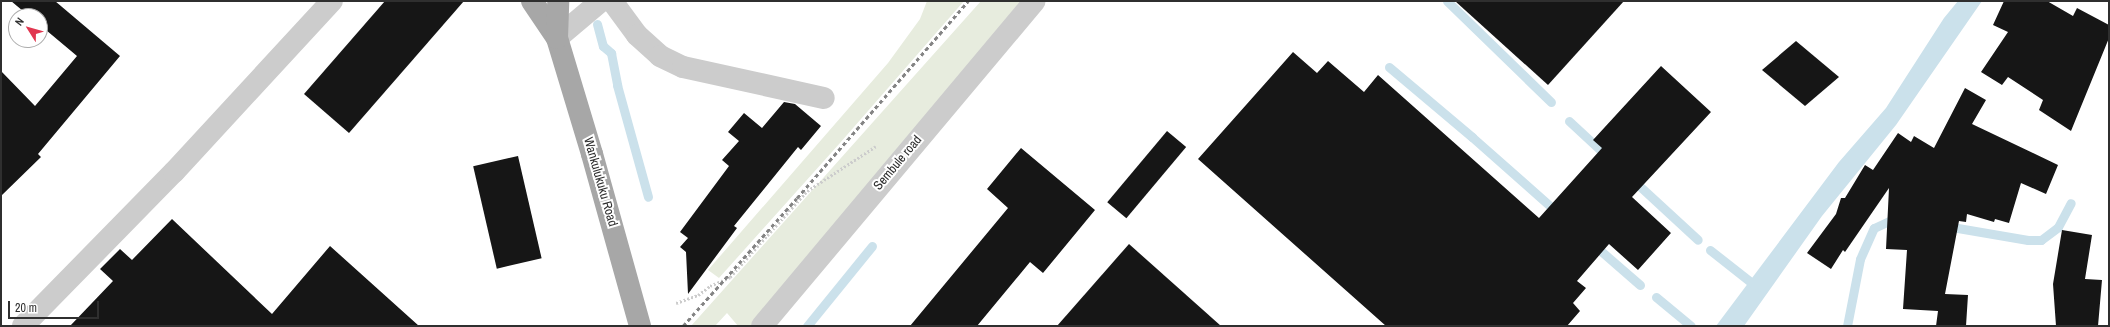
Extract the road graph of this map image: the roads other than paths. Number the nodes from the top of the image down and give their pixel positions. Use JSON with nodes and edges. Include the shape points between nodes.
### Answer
{"nodes":[{"id":1,"x":332,"y":1,"type":"edge"},
{"id":2,"x":532,"y":1,"type":"edge"},
{"id":3,"x":558,"y":1,"type":"edge"},
{"id":4,"x":601,"y":1,"type":"edge"},
{"id":5,"x":612,"y":1,"type":"edge"},
{"id":6,"x":1034,"y":1,"type":"edge"},
{"id":7,"x":557,"y":38,"type":"junction"},
{"id":8,"x":824,"y":98,"type":"dead end"},
{"id":9,"x":23,"y":326,"type":"edge"},
{"id":10,"x":640,"y":326,"type":"edge"},
{"id":11,"x":762,"y":326,"type":"edge"}],
"edges":[{"from":1,"to":9,"type":"street","via":[[174,172]]},
{"from":2,"to":7,"type":"main road","name":"Wankulukuku Road"},
{"from":3,"to":7,"type":"main road","name":"Wankulukuku Road"},
{"from":4,"to":7,"type":"street"},
{"from":5,"to":8,"type":"street","via":[[637,36],[660,56],[683,67]]},
{"from":6,"to":11,"type":"street","name":"Sembule road"},
{"from":7,"to":10,"type":"main road","name":"Wankulukuku Road"}]}
